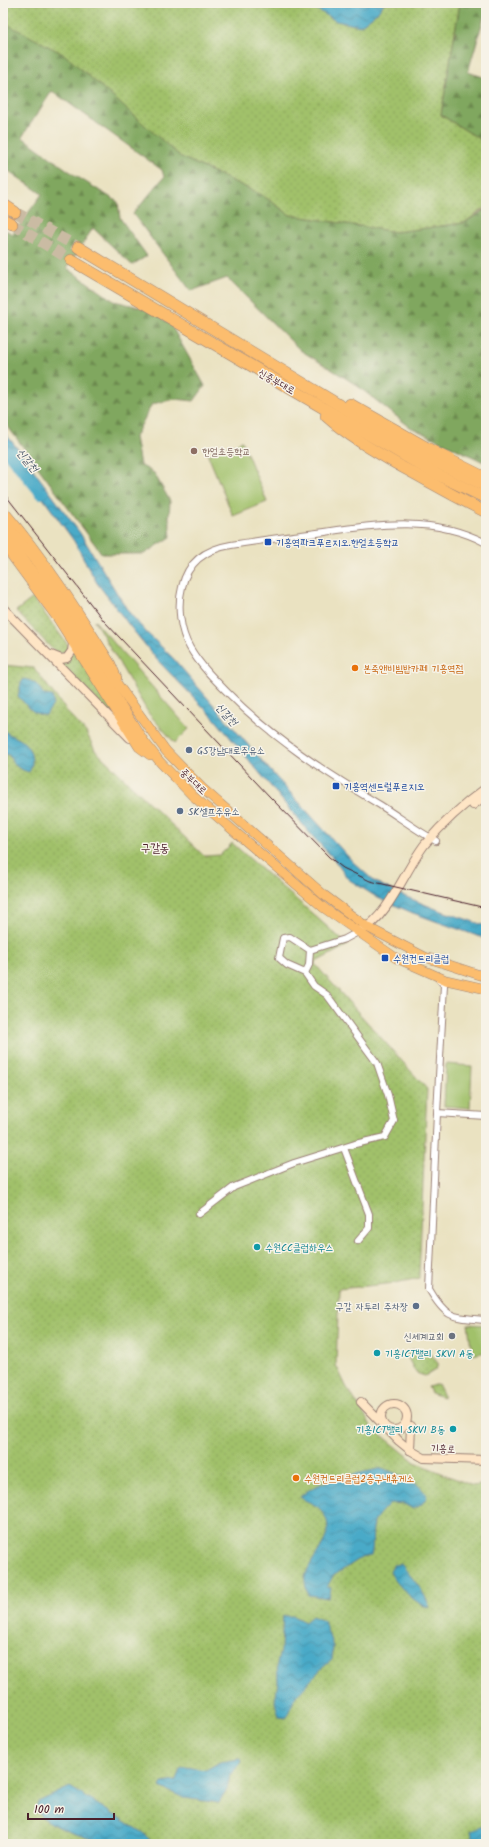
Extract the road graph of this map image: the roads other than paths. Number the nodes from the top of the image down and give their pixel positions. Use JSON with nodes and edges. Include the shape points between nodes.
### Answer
{"nodes":[{"id":1,"x":3,"y":204,"type":"edge"},
{"id":2,"x":15,"y":212,"type":"tunnel mouth"},
{"id":3,"x":78,"y":247,"type":"tunnel mouth"},
{"id":4,"x":70,"y":260,"type":"tunnel mouth"},
{"id":5,"x":247,"y":351,"type":"junction"},
{"id":6,"x":308,"y":399,"type":"junction"},
{"id":7,"x":486,"y":478,"type":"edge"},
{"id":8,"x":486,"y":486,"type":"edge"},
{"id":9,"x":486,"y":498,"type":"edge"},
{"id":10,"x":3,"y":510,"type":"edge"},
{"id":11,"x":486,"y":512,"type":"edge"},
{"id":12,"x":3,"y":520,"type":"edge"},
{"id":13,"x":3,"y":531,"type":"edge"},
{"id":14,"x":486,"y":543,"type":"edge"},
{"id":15,"x":3,"y":544,"type":"edge"},
{"id":16,"x":3,"y":608,"type":"edge"},
{"id":17,"x":73,"y":643,"type":"junction"},
{"id":18,"x":47,"y":653,"type":"junction"},
{"id":19,"x":121,"y":688,"type":"junction"},
{"id":20,"x":139,"y":747,"type":"junction"},
{"id":21,"x":160,"y":762,"type":"junction"},
{"id":22,"x":486,"y":788,"type":"edge"},
{"id":23,"x":486,"y":795,"type":"edge"},
{"id":24,"x":433,"y":840,"type":"junction"},
{"id":25,"x":367,"y":927,"type":"junction"},
{"id":26,"x":358,"y":932,"type":"junction"},
{"id":27,"x":310,"y":950,"type":"junction"},
{"id":28,"x":305,"y":973,"type":"junction"},
{"id":29,"x":436,"y":976,"type":"junction"},
{"id":30,"x":486,"y":977,"type":"edge"},
{"id":31,"x":458,"y":983,"type":"junction"},
{"id":32,"x":444,"y":985,"type":"junction"},
{"id":33,"x":486,"y":989,"type":"edge"},
{"id":34,"x":438,"y":1113,"type":"junction"},
{"id":35,"x":486,"y":1116,"type":"edge"},
{"id":36,"x":344,"y":1148,"type":"junction"},
{"id":37,"x":200,"y":1214,"type":"dead end"},
{"id":38,"x":358,"y":1241,"type":"dead end"},
{"id":39,"x":486,"y":1320,"type":"edge"},
{"id":40,"x":361,"y":1402,"type":"dead end"},
{"id":41,"x":411,"y":1426,"type":"dead end"},
{"id":42,"x":410,"y":1450,"type":"junction"},
{"id":43,"x":486,"y":1460,"type":"edge"}],
"edges":[{"from":1,"to":2,"type":"highway"},
{"from":3,"to":5,"type":"highway","name":"신중부대로"},
{"from":4,"to":6,"type":"highway","name":"신중부대로"},
{"from":5,"to":7,"type":"highway","via":[[276,362],[438,454]]},
{"from":5,"to":8,"type":"highway","name":"신중부대로","via":[[425,457]]},
{"from":6,"to":9,"type":"highway","name":"신중부대로","via":[[434,473]]},
{"from":6,"to":11,"type":"highway","via":[[346,432],[378,453]]},
{"from":10,"to":19,"type":"main road","via":[[36,550],[84,620],[111,664]]},
{"from":12,"to":19,"type":"main road","name":"중부대로","via":[[36,561]]},
{"from":13,"to":21,"type":"main road","name":"중부대로","via":[[66,619],[143,740]]},
{"from":14,"to":24,"type":"street","via":[[449,529],[398,523],[218,547],[200,556],[186,572],[180,593],[181,622],[190,647],[202,665],[238,703],[264,727],[315,764]]},
{"from":15,"to":17,"type":"main road"},
{"from":16,"to":18,"type":"street"},
{"from":17,"to":18,"type":"street","via":[[72,651],[67,658],[61,659]]},
{"from":17,"to":20,"type":"main road"},
{"from":18,"to":20,"type":"street"},
{"from":19,"to":25,"type":"main road","name":"중부대로","via":[[166,751],[202,788],[324,895]]},
{"from":20,"to":21,"type":"main road"},
{"from":21,"to":26,"type":"main road","name":"중부대로","via":[[199,801],[324,908]]},
{"from":22,"to":24,"type":"street","via":[[468,801]]},
{"from":23,"to":24,"type":"street"},
{"from":24,"to":25,"type":"street","via":[[425,845],[380,915]]},
{"from":25,"to":26,"type":"street"},
{"from":25,"to":30,"type":"main road","name":"중부대로","via":[[425,957]]},
{"from":26,"to":27,"type":"street"},
{"from":26,"to":29,"type":"main road","name":"중부대로","via":[[396,958]]},
{"from":27,"to":28,"type":"street","via":[[309,965]]},
{"from":27,"to":28,"type":"street","via":[[290,937],[283,938],[279,958],[287,965]]},
{"from":28,"to":36,"type":"street","via":[[314,986],[327,994],[377,1063],[394,1121],[385,1137]]},
{"from":29,"to":31,"type":"main road","name":"중부대로"},
{"from":29,"to":32,"type":"street"},
{"from":31,"to":32,"type":"street"},
{"from":31,"to":33,"type":"main road","name":"중부대로"},
{"from":32,"to":34,"type":"street"},
{"from":34,"to":35,"type":"street"},
{"from":34,"to":39,"type":"street","via":[[429,1289],[439,1307],[455,1317]]},
{"from":36,"to":37,"type":"street","via":[[294,1163],[234,1187]]},
{"from":36,"to":38,"type":"street","via":[[369,1214],[369,1228]]},
{"from":40,"to":42,"type":"street","name":"기흥로"},
{"from":41,"to":42,"type":"street"},
{"from":42,"to":43,"type":"street","name":"기흥로","via":[[424,1458]]}]}
